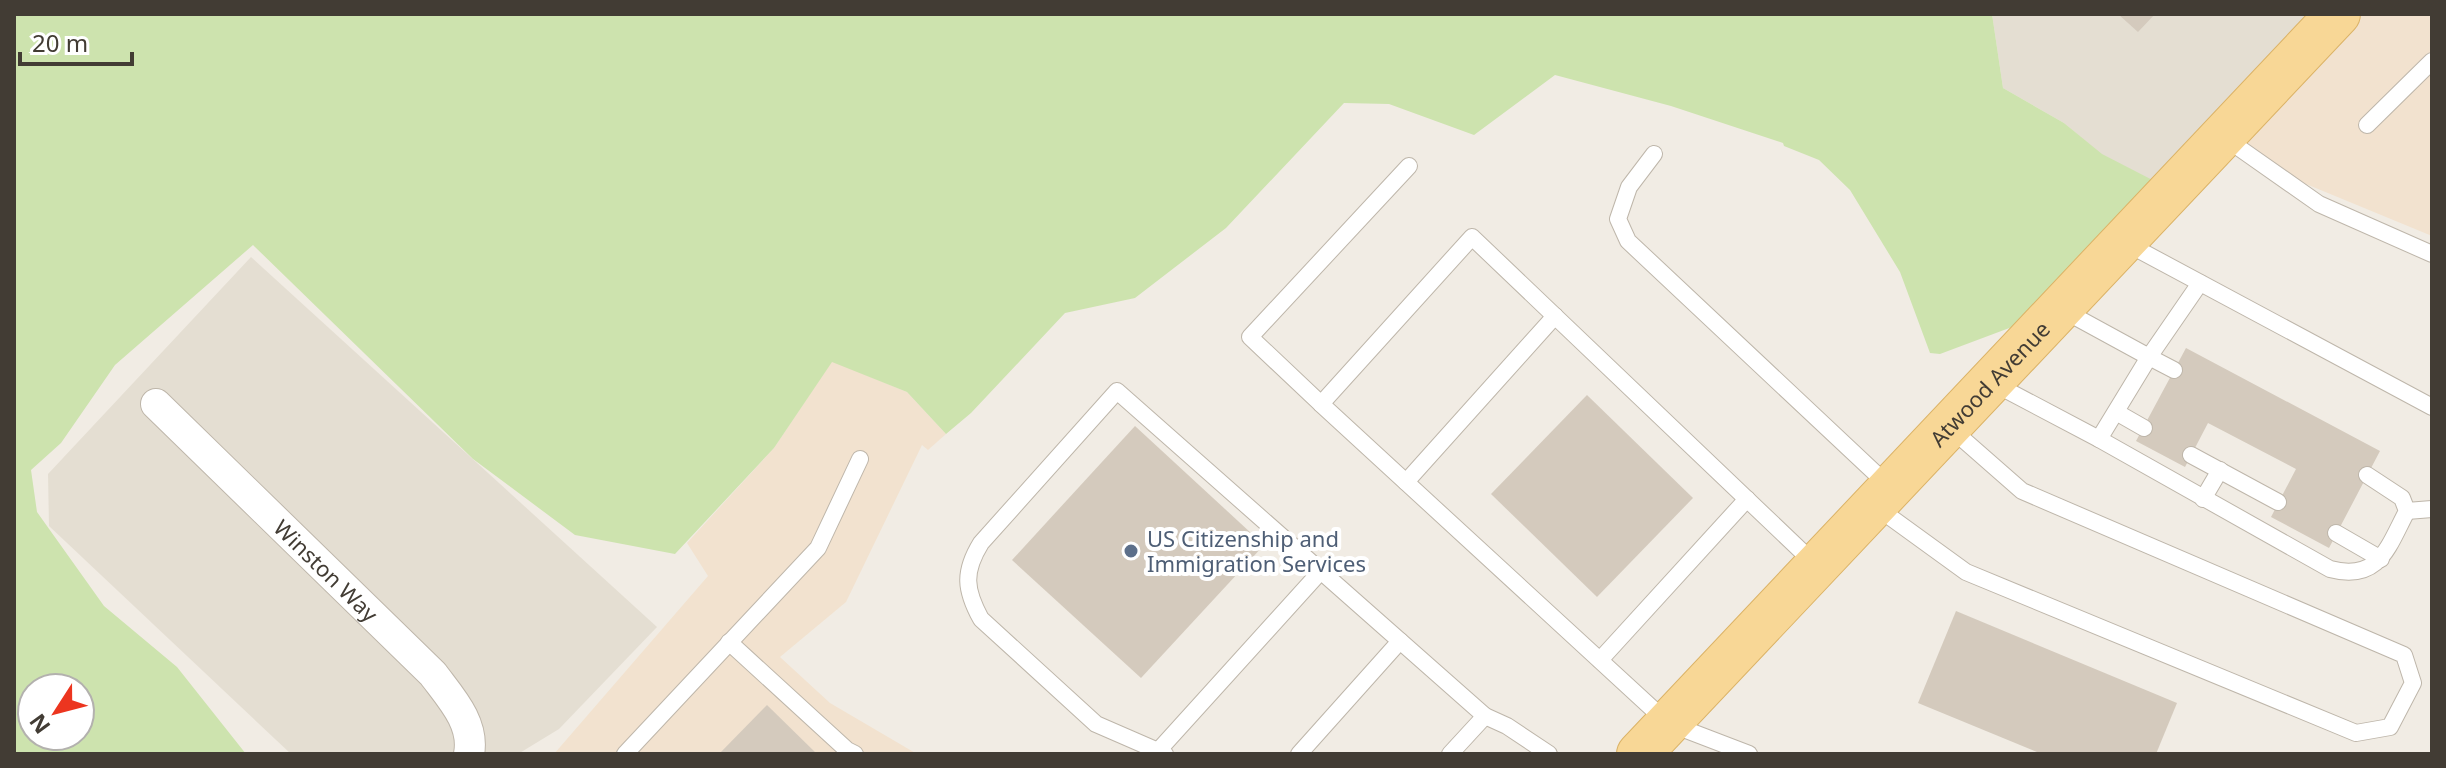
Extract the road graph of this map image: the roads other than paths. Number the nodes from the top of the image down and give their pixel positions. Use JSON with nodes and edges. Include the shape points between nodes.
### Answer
{"nodes":[{"id":1,"x":2338,"y":14,"type":"edge"},
{"id":2,"x":2432,"y":61,"type":"edge"},
{"id":3,"x":2367,"y":125,"type":"dead end"},
{"id":4,"x":2222,"y":135,"type":"junction"},
{"id":5,"x":1654,"y":154,"type":"dead end"},
{"id":6,"x":1409,"y":166,"type":"dead end"},
{"id":7,"x":2123,"y":241,"type":"junction"},
{"id":8,"x":2432,"y":254,"type":"edge"},
{"id":9,"x":2200,"y":283,"type":"junction"},
{"id":10,"x":2059,"y":308,"type":"junction"},
{"id":11,"x":1555,"y":316,"type":"junction"},
{"id":12,"x":2149,"y":357,"type":"junction"},
{"id":13,"x":2174,"y":370,"type":"dead end"},
{"id":14,"x":1990,"y":382,"type":"junction"},
{"id":15,"x":156,"y":404,"type":"dead end"},
{"id":16,"x":1321,"y":404,"type":"junction"},
{"id":17,"x":2432,"y":407,"type":"edge"},
{"id":18,"x":2116,"y":412,"type":"junction"},
{"id":19,"x":1948,"y":426,"type":"junction"},
{"id":20,"x":2144,"y":428,"type":"dead end"},
{"id":21,"x":2099,"y":439,"type":"junction"},
{"id":22,"x":2191,"y":455,"type":"dead end"},
{"id":23,"x":860,"y":459,"type":"dead end"},
{"id":24,"x":2220,"y":470,"type":"junction"},
{"id":25,"x":2367,"y":475,"type":"dead end"},
{"id":26,"x":1406,"y":482,"type":"junction"},
{"id":27,"x":1882,"y":496,"type":"junction"},
{"id":28,"x":1747,"y":499,"type":"junction"},
{"id":29,"x":2203,"y":499,"type":"junction"},
{"id":30,"x":2278,"y":502,"type":"dead end"},
{"id":31,"x":2432,"y":509,"type":"edge"},
{"id":32,"x":2407,"y":511,"type":"junction"},
{"id":33,"x":2336,"y":533,"type":"dead end"},
{"id":34,"x":2381,"y":559,"type":"junction"},
{"id":35,"x":1817,"y":565,"type":"junction"},
{"id":36,"x":1321,"y":571,"type":"junction"},
{"id":37,"x":1400,"y":641,"type":"junction"},
{"id":38,"x":729,"y":642,"type":"junction"},
{"id":39,"x":1600,"y":660,"type":"junction"},
{"id":40,"x":1485,"y":716,"type":"junction"},
{"id":41,"x":1668,"y":723,"type":"junction"},
{"id":42,"x":1162,"y":752,"type":"edge"},
{"id":43,"x":469,"y":754,"type":"edge"},
{"id":44,"x":625,"y":754,"type":"edge"},
{"id":45,"x":855,"y":754,"type":"edge"},
{"id":46,"x":1299,"y":754,"type":"edge"},
{"id":47,"x":1450,"y":754,"type":"edge"},
{"id":48,"x":1549,"y":754,"type":"edge"},
{"id":49,"x":1639,"y":754,"type":"edge"},
{"id":50,"x":1749,"y":754,"type":"edge"}],
"edges":[{"from":1,"to":4,"type":"main road","name":"Atwood Avenue"},
{"from":2,"to":3,"type":"lane"},
{"from":4,"to":7,"type":"main road","name":"Atwood Avenue"},
{"from":4,"to":8,"type":"lane","via":[[2319,204]]},
{"from":5,"to":27,"type":"lane","via":[[1629,187],[1618,219],[1628,241]]},
{"from":6,"to":16,"type":"lane","via":[[1250,337]]},
{"from":7,"to":9,"type":"lane"},
{"from":7,"to":10,"type":"main road","name":"Atwood Avenue"},
{"from":9,"to":12,"type":"lane"},
{"from":9,"to":17,"type":"lane"},
{"from":10,"to":12,"type":"lane"},
{"from":10,"to":14,"type":"main road","name":"Atwood Avenue"},
{"from":11,"to":16,"type":"lane","via":[[1472,237]]},
{"from":11,"to":26,"type":"lane"},
{"from":11,"to":28,"type":"lane"},
{"from":12,"to":13,"type":"lane"},
{"from":12,"to":18,"type":"lane"},
{"from":14,"to":19,"type":"main road","name":"Atwood Avenue"},
{"from":14,"to":21,"type":"lane"},
{"from":15,"to":43,"type":"street","name":"Winston Way","via":[[433,674],[464,717]]},
{"from":16,"to":26,"type":"lane"},
{"from":18,"to":20,"type":"lane"},
{"from":18,"to":21,"type":"lane"},
{"from":19,"to":27,"type":"main road","name":"Atwood Avenue"},
{"from":19,"to":27,"type":"lane","via":[[2022,491],[2404,655],[2413,683],[2390,727],[2356,733],[1966,572]]},
{"from":21,"to":29,"type":"lane"},
{"from":22,"to":24,"type":"lane"},
{"from":23,"to":38,"type":"lane","via":[[818,548]]},
{"from":24,"to":29,"type":"lane"},
{"from":24,"to":30,"type":"lane"},
{"from":25,"to":32,"type":"lane","via":[[2402,498]]},
{"from":26,"to":39,"type":"lane"},
{"from":27,"to":35,"type":"main road","name":"Atwood Avenue"},
{"from":28,"to":35,"type":"lane"},
{"from":28,"to":39,"type":"lane"},
{"from":29,"to":34,"type":"lane","via":[[2330,569],[2347,574]]},
{"from":31,"to":32,"type":"lane"},
{"from":32,"to":34,"type":"lane"},
{"from":33,"to":34,"type":"lane"},
{"from":35,"to":41,"type":"main road","name":"Atwood Avenue"},
{"from":36,"to":37,"type":"lane"},
{"from":36,"to":42,"type":"lane"},
{"from":36,"to":42,"type":"lane","via":[[1117,391],[981,543],[970,561],[967,583],[981,619],[1096,724]]},
{"from":37,"to":40,"type":"lane"},
{"from":37,"to":46,"type":"lane"},
{"from":38,"to":44,"type":"lane"},
{"from":38,"to":45,"type":"lane"},
{"from":39,"to":41,"type":"lane"},
{"from":40,"to":47,"type":"lane"},
{"from":40,"to":48,"type":"lane"},
{"from":41,"to":49,"type":"main road","name":"Atwood Avenue"},
{"from":41,"to":50,"type":"lane"}]}
